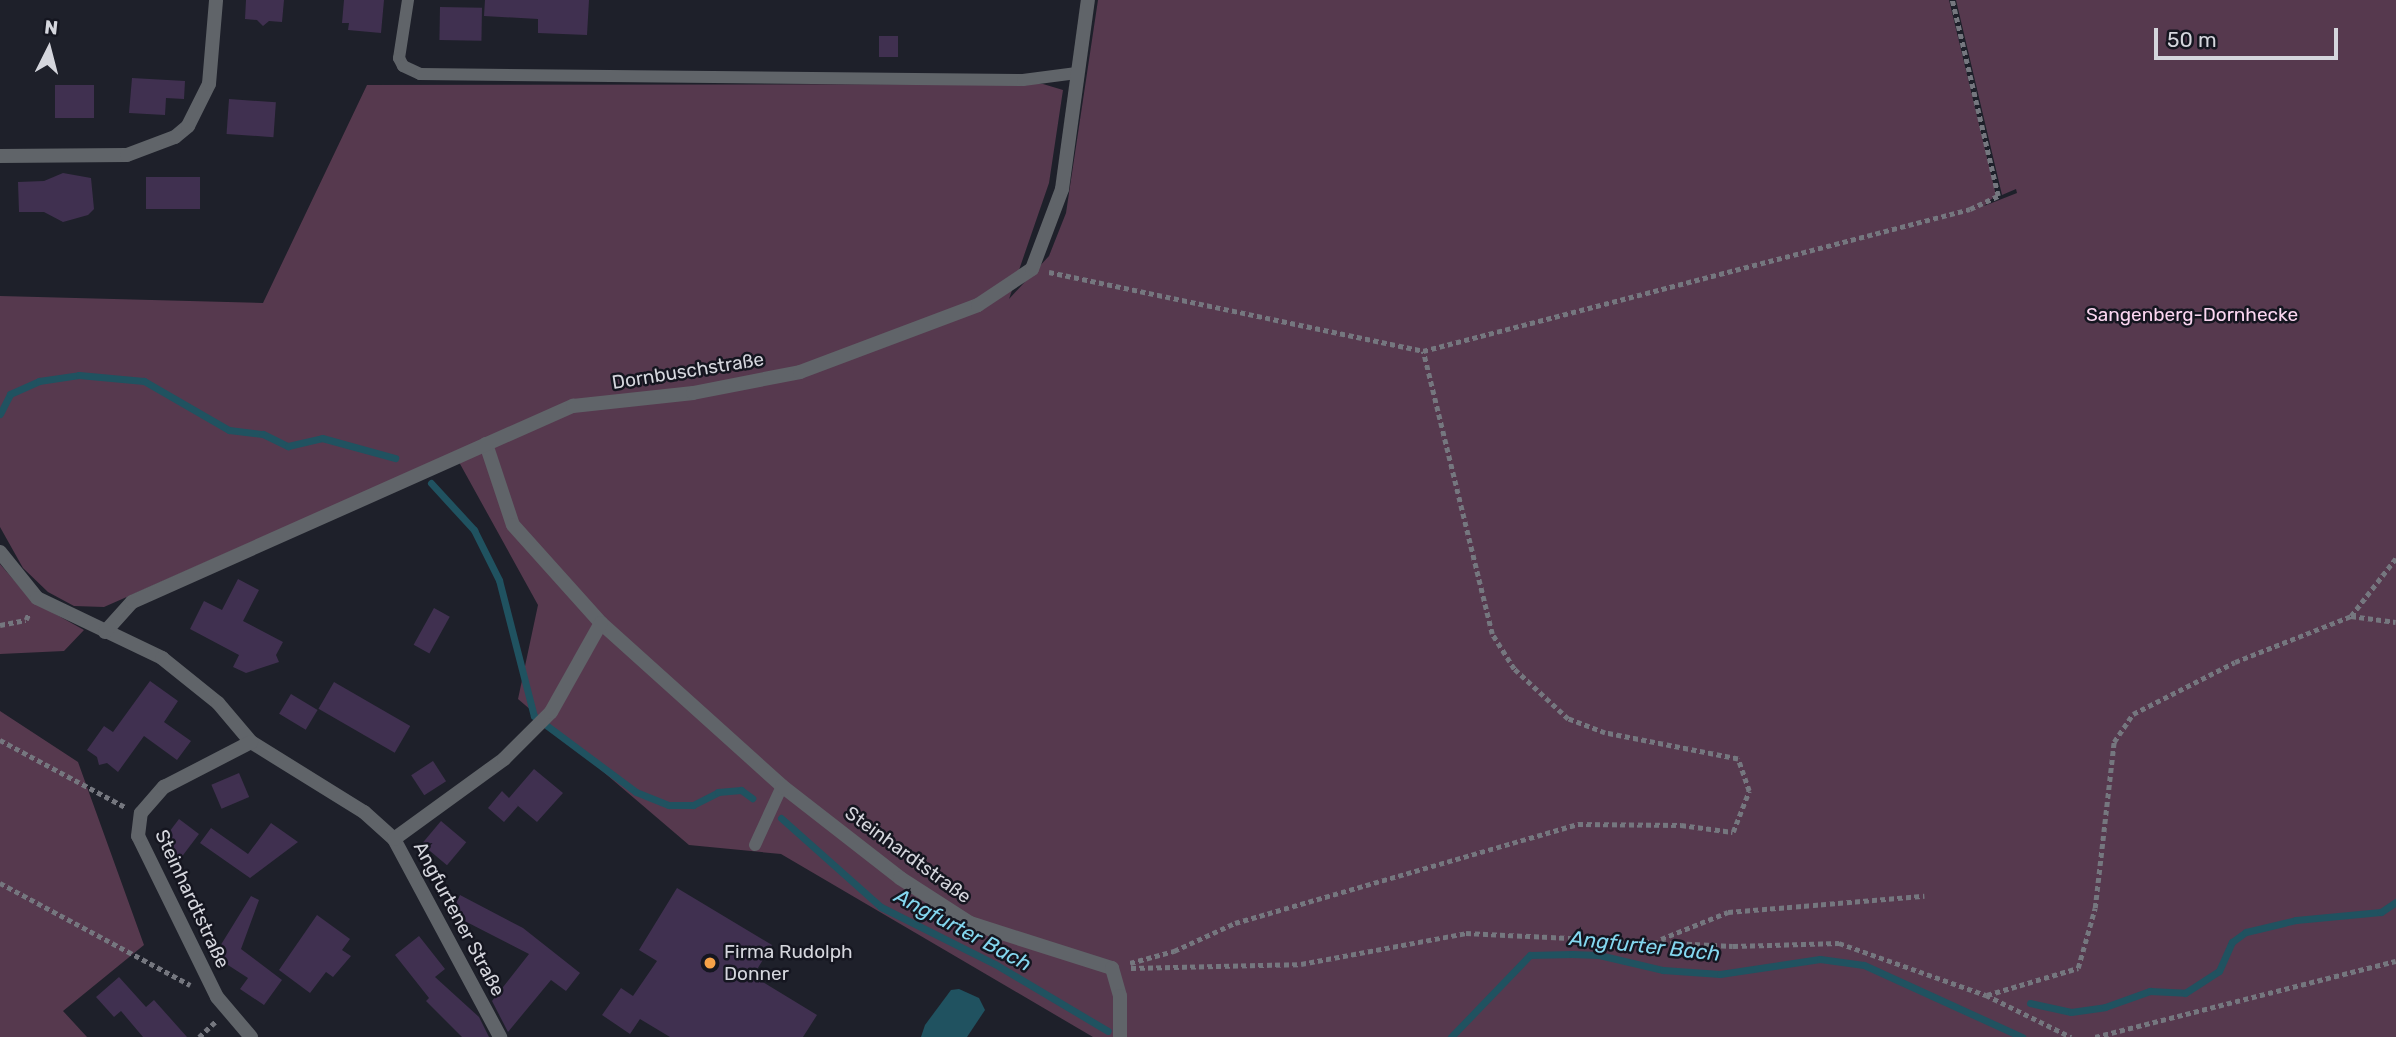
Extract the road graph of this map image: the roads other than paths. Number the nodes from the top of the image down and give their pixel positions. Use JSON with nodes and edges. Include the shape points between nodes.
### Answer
{"nodes":[{"id":1,"x":216,"y":0,"type":"edge"},
{"id":2,"x":408,"y":0,"type":"edge"},
{"id":3,"x":1088,"y":0,"type":"edge"},
{"id":4,"x":1077,"y":73,"type":"junction"},
{"id":5,"x":0,"y":156,"type":"edge"},
{"id":6,"x":486,"y":444,"type":"junction"},
{"id":7,"x":0,"y":552,"type":"edge"},
{"id":8,"x":601,"y":623,"type":"junction"},
{"id":9,"x":105,"y":632,"type":"junction"},
{"id":10,"x":251,"y":742,"type":"junction"},
{"id":11,"x":782,"y":786,"type":"junction"},
{"id":12,"x":394,"y":839,"type":"junction"},
{"id":13,"x":755,"y":845,"type":"dead end"},
{"id":14,"x":251,"y":1037,"type":"edge"},
{"id":15,"x":500,"y":1037,"type":"edge"},
{"id":16,"x":1119,"y":1037,"type":"edge"}],
"edges":[{"from":1,"to":5,"type":"street","via":[[206,92],[188,126],[175,137],[127,155]]},
{"from":2,"to":4,"type":"lane","via":[[399,58],[403,66],[420,74],[1023,80]]},
{"from":3,"to":4,"type":"street"},
{"from":4,"to":6,"type":"street","name":"Dornbuschstraße","via":[[1062,189],[1032,268],[978,305],[800,372],[693,393],[573,407]]},
{"from":6,"to":8,"type":"street","name":"Steinhardtstraße","via":[[513,525]]},
{"from":6,"to":9,"type":"street","name":"Dornbuschstraße","via":[[132,602]]},
{"from":7,"to":9,"type":"street","name":"Angfurtener Straße","via":[[37,598]]},
{"from":8,"to":11,"type":"street","name":"Steinhardtstraße"},
{"from":8,"to":12,"type":"street","via":[[551,712],[504,759]]},
{"from":9,"to":10,"type":"street","name":"Angfurtener Straße","via":[[162,658],[218,703]]},
{"from":10,"to":12,"type":"street","name":"Angfurtener Straße","via":[[363,812]]},
{"from":10,"to":14,"type":"street","name":"Steinhardtstraße","via":[[164,788],[141,813],[138,835],[217,996]]},
{"from":11,"to":13,"type":"lane"},
{"from":11,"to":16,"type":"street","name":"Steinhardtstraße","via":[[900,878],[970,923],[1112,968],[1120,996]]},
{"from":12,"to":15,"type":"street","name":"Angfurtener Straße"}]}
